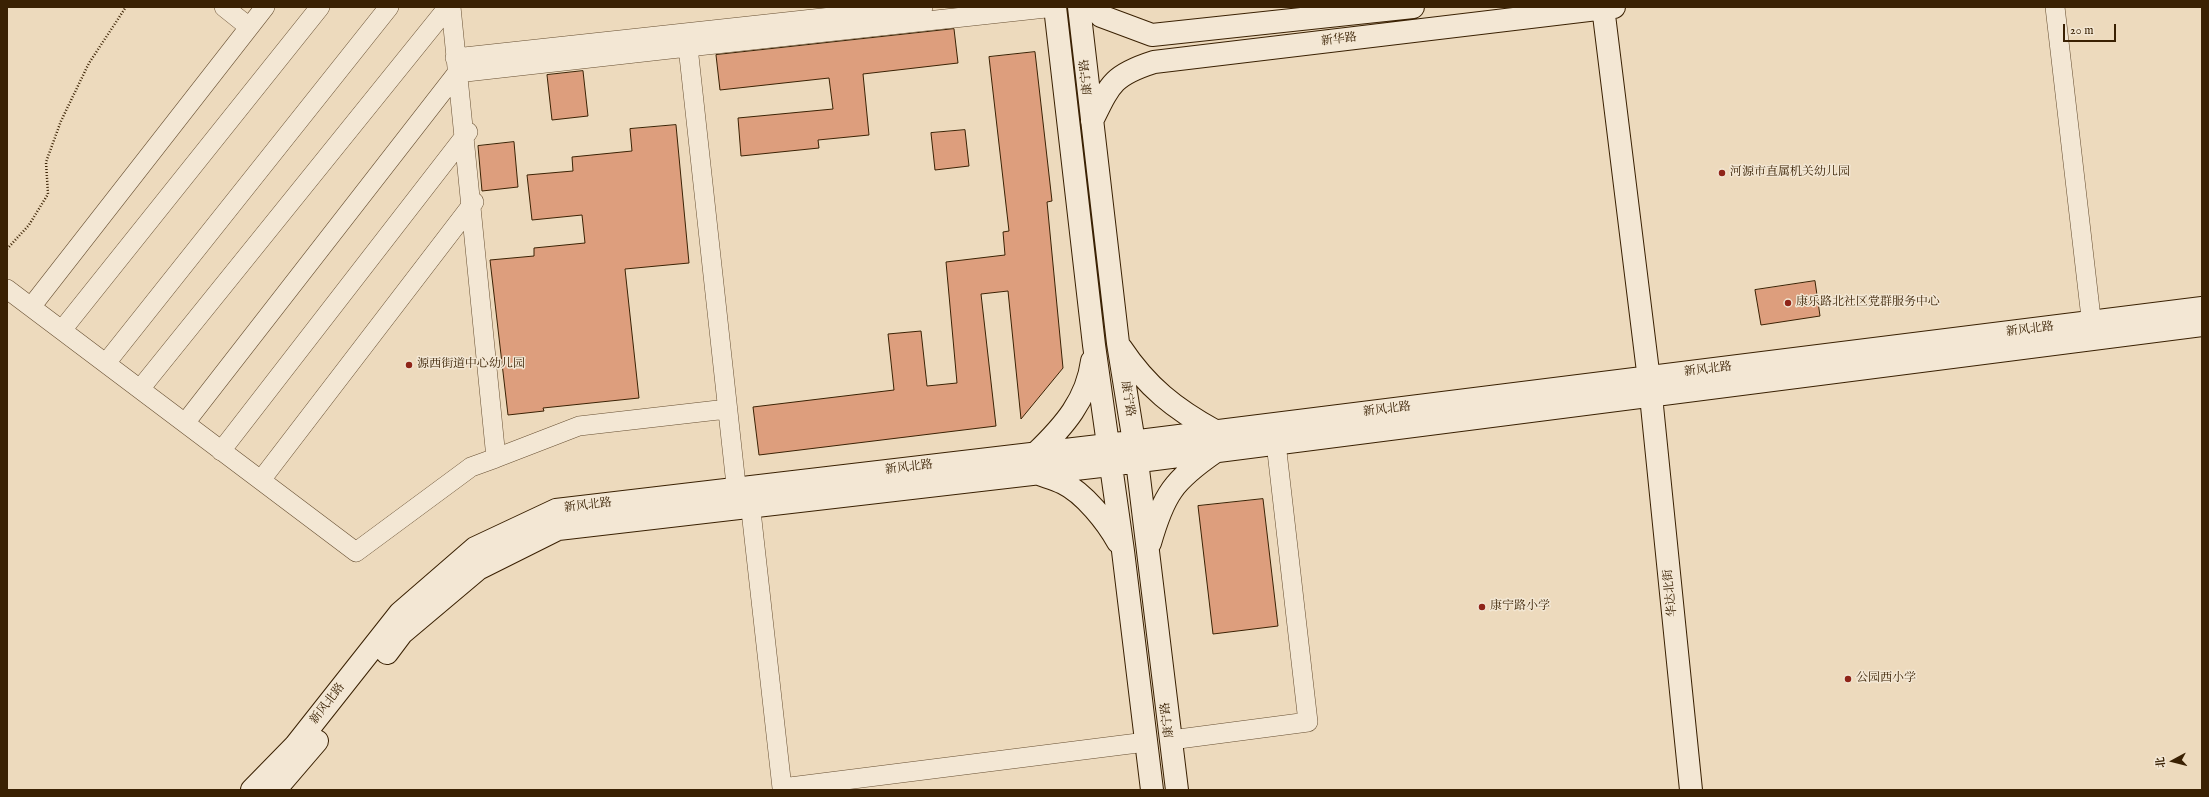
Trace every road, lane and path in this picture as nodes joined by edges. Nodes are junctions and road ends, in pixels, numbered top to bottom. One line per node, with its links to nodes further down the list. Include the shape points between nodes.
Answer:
1 (126, 7): 21 (path, via 90,62 61,122 46,162 48,194 29,226)
2 (224, 7): 15 (street)
3 (265, 7): 15 (street)
4 (320, 7): 26 (street)
5 (389, 7): 30 (street)
6 (449, 7): 17 (street); 31 (street)
7 (457, 7): 17 (street)
8 (923, 7): 16 (street)
9 (1055, 7): 16 (street); 29 (street, 康宁路)
10 (1080, 7): 18 (street, 康宁路)
11 (1094, 7): 12 (street, 新华路, via 1101,16 1152,35)
12 (1413, 7)
13 (2055, 7): 27 (street)
14 (1601, 8): 18 (street, 新华路, via 1154,62 1129,70 1108,88); 32 (street)
15 (249, 27): 24 (street)
16 (681, 41): 17 (street); 33 (street)
17 (460, 65): 19 (street); 34 (street)
18 (1092, 122): 28 (street, 康宁路)
19 (466, 134): 20 (street); 37 (street)
20 (473, 204): 38 (street); 42 (street)
21 (7, 249)
22 (7, 276): 24 (street)
23 (7, 288): 24 (street)
24 (34, 303): 26 (street)
25 (2202, 317): 27 (street, 新风北路)
26 (65, 326): 30 (street)
27 (2093, 330): 32 (street, 新风北路)
28 (1118, 343): 35 (street, via 1136,370 1160,394); 39 (street, 康宁路)
29 (1094, 346): 40 (street, 康宁路); 41 (street, via 1089,381 1075,408)
30 (109, 359): 31 (street)
31 (144, 385): 34 (street)
32 (1644, 387): 35 (street, 新风北路); 36 (street, 新风北路); 52 (street, 华达北街); 53 (street, 华达北街)
33 (720, 404): 38 (street, via 579,426); 43 (street)
34 (188, 419): 37 (street)
35 (1216, 441): 36 (street, 新风北路); 39 (street, 新风北路); 44 (street, 新风北路, via 1171,489 1157,518)
36 (1276, 444): 46 (street, via 1308,722)
37 (224, 446): 42 (street)
38 (498, 450): 42 (street, via 356,552)
39 (1135, 451): 40 (street, 新风北路); 44 (street, 康宁路)
40 (1110, 454): 41 (street, 新风北路); 45 (street, 康宁路)
41 (1037, 463): 43 (street, 新风北路); 45 (street, 新风北路, via 1107,521)
42 (264, 476)
43 (737, 499): 47 (street, via 782,788); 48 (street, 新风北路, via 556,510 475,548 400,613 295,746); 49 (street, 新风北路, via 558,529 478,569 402,633 297,767)
44 (1148, 550): 46 (street, 康宁路)
45 (1123, 552): 47 (street, 康宁路)
46 (1171, 740): 51 (street, 康宁路)
47 (1146, 742): 50 (street, 康宁路)
48 (252, 790)
49 (275, 790)
50 (1152, 790)
51 (1177, 790)
52 (1678, 790)
53 (1691, 790)

